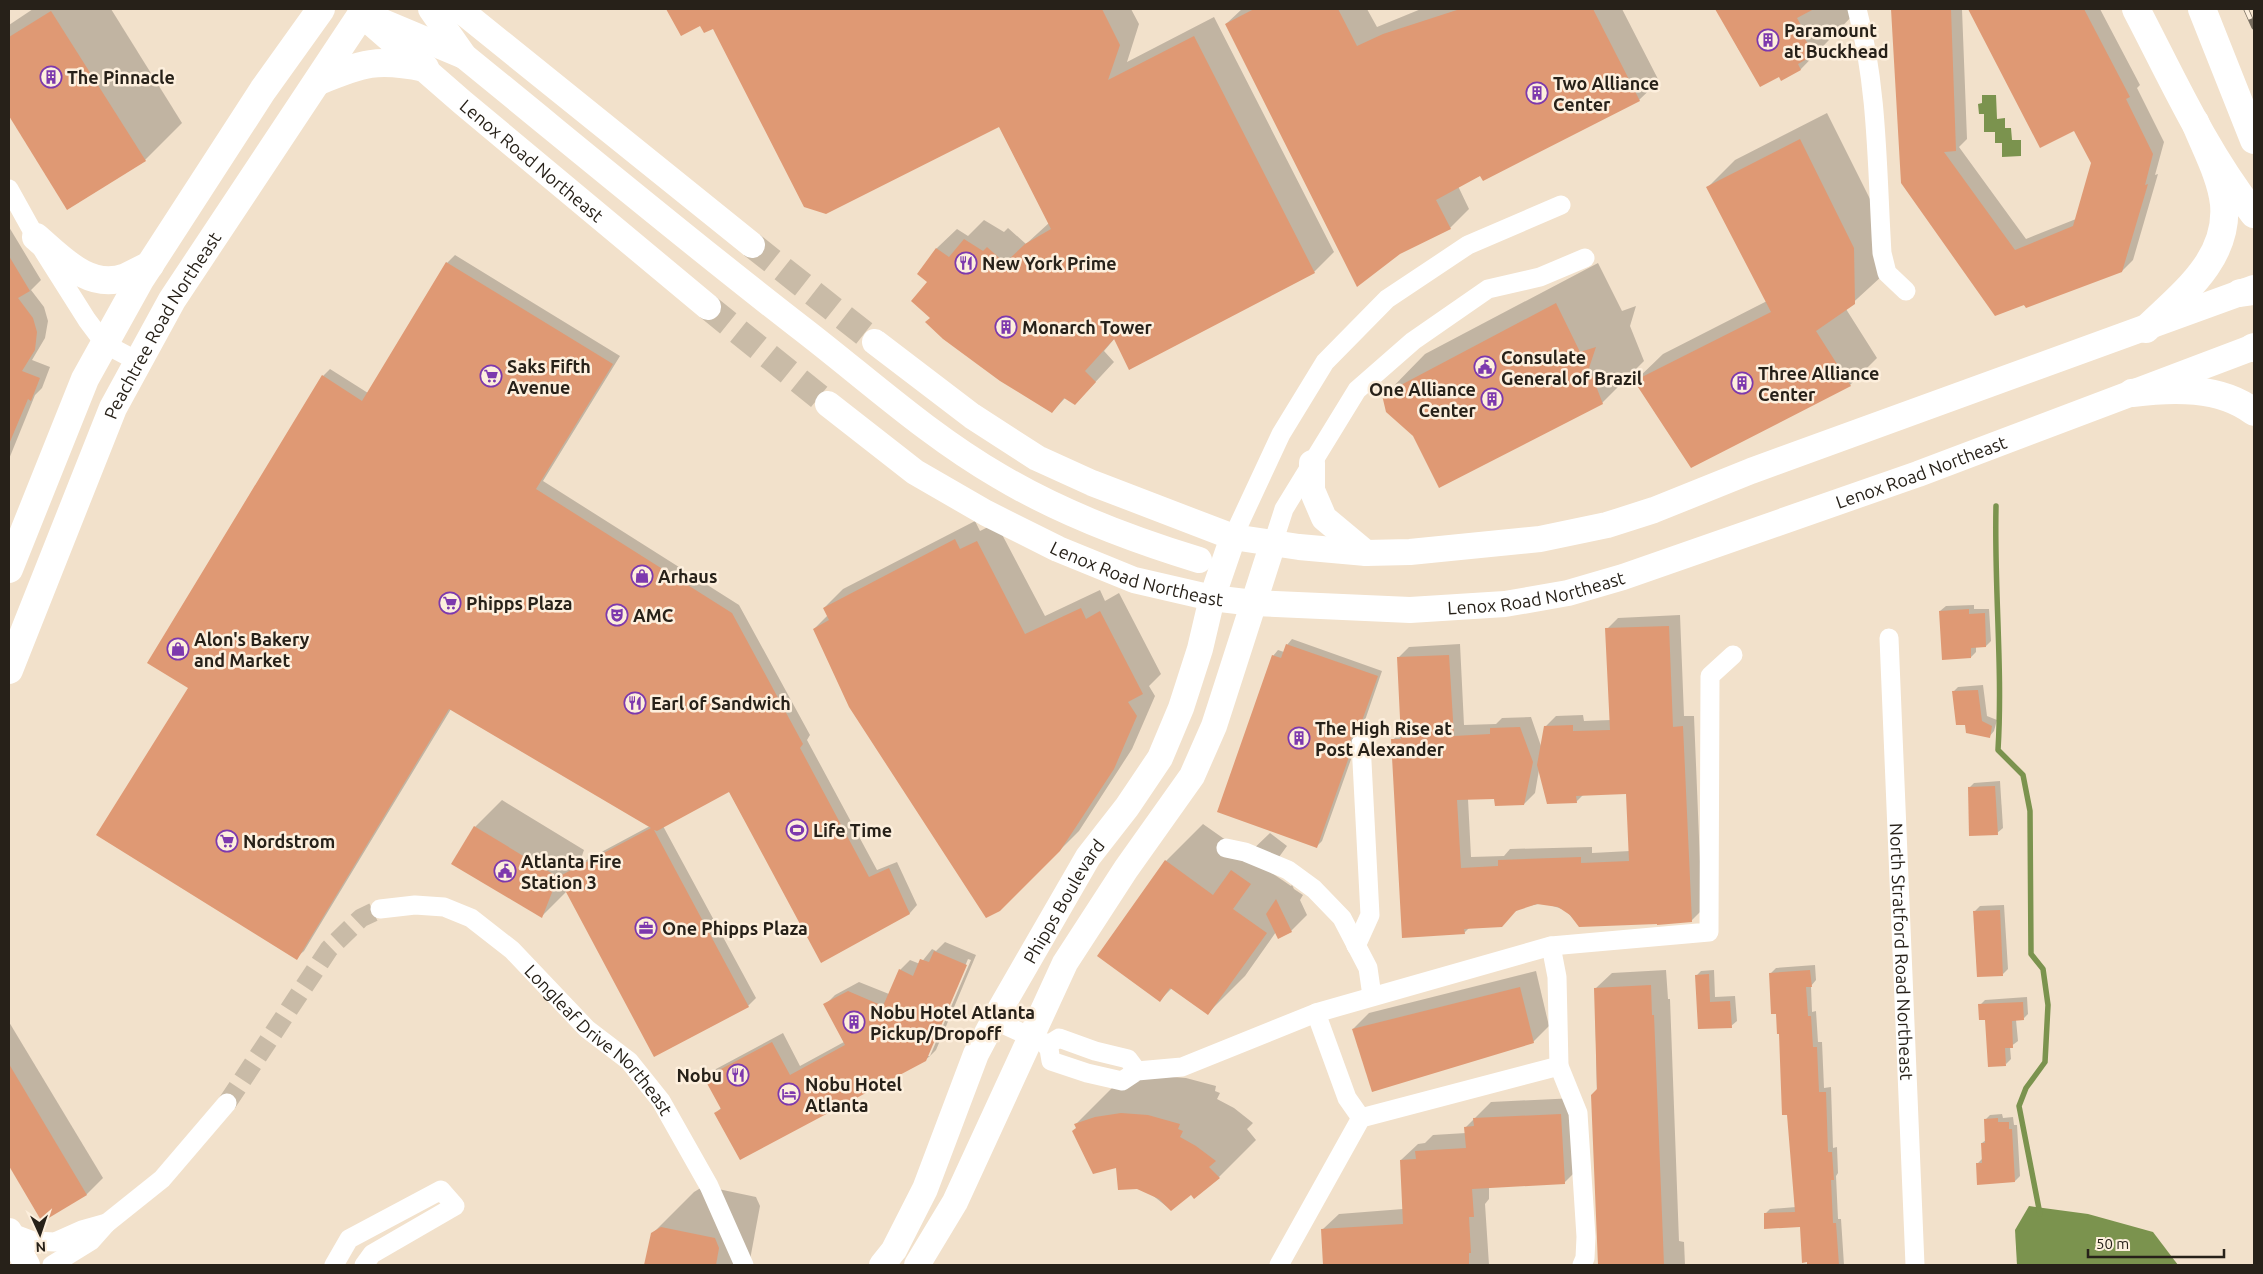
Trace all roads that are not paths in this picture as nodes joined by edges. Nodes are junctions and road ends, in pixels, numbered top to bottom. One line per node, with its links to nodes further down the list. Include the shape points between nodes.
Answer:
1 (321, 9): 19 (highway, via 263,90)
2 (431, 9): 8 (main road)
3 (459, 9): 17 (main road)
4 (1857, 9): 21 (street, via 1866,42 1872,90 1882,253 1887,274)
5 (2136, 9): 11 (highway)
6 (2202, 9): 12 (highway)
7 (362, 10): 8 (main road); 9 (main road, Lenox Road Northeast); 10 (highway, Peachtree Road Northeast)
8 (464, 56): 35 (main road, via 761,298 950,444 1058,507 1156,547)
9 (425, 68): 10 (highway, via 391,62 367,63); 22 (main road, Lenox Road Northeast)
10 (319, 81): 27 (highway, Peachtree Road Northeast, via 172,300)
11 (2195, 122): 15 (highway); 23 (highway, via 2218,179 2224,204 2218,248 2188,289)
12 (2254, 140)
13 (9, 189): 16 (street)
14 (1561, 205): 32 (street, via 1468,245 1380,306 1325,362 1281,434)
15 (2247, 205)
16 (36, 237): 19 (highway, via 88,277 109,280 125,277); 25 (street, via 86,320)
17 (752, 245)
18 (1585, 258): 31 (street, via 1540,277 1488,289 1413,341 1357,390)
19 (150, 265): 25 (highway)
20 (2249, 290): 23 (main road)
21 (1906, 291)
22 (708, 307)
23 (2146, 329): 34 (main road, via 1751,471 1654,510 1608,524 1540,539 1410,552)
24 (875, 342): 32 (main road, via 972,416 1037,458 1092,483)
25 (105, 344): 27 (street); 36 (highway, via 85,379)
26 (2254, 347): 28 (main road, Lenox Road Northeast)
27 (138, 362): 41 (highway, Peachtree Road Northeast, via 113,408)
28 (2132, 393): 30 (highway, via 2191,390 2219,395 2244,404); 38 (main road, Lenox Road Northeast, via 1772,526 1568,593 1505,604 1410,610)
29 (828, 404): 37 (main road, Lenox Road Northeast, via 915,472 994,517 1058,549 1134,580)
30 (2254, 412)
31 (1312, 463): 33 (street, via 1284,510); 34 (main road, via 1312,490 1324,518)
32 (1233, 537): 33 (main road); 35 (main road); 37 (main road, Phipps Boulevard)
33 (1273, 543): 34 (main road); 38 (main road, Phipps Boulevard)
34 (1366, 552)
35 (1199, 560): 37 (main road)
36 (9, 568)
37 (1212, 598): 38 (main road, Lenox Road Northeast); 49 (main road, Phipps Boulevard, via 1181,708 1160,758 1088,857)
38 (1254, 603): 50 (main road, Phipps Boulevard, via 1214,726 1192,776 1065,963)
39 (1889, 638): 65 (street, North Stratford Road Northeast)
40 (1733, 654): 46 (street, via 1710,676 1708,932)
41 (9, 670)
42 (1361, 743): 45 (street, via 1370,915)
43 (1226, 848): 45 (street, via 1245,852 1288,870 1314,889 1342,918)
44 (380, 909): 60 (street, Longleaf Drive Northeast, via 415,905 444,907 471,918 512,950 587,1029 629,1061 661,1101 709,1186)
45 (1356, 946): 47 (street, via 1368,968)
46 (1551, 946): 47 (street); 51 (street, via 1557,977)
47 (1372, 996): 48 (street)
48 (1316, 1013): 50 (street, via 1182,1067 1137,1070 1122,1081 1051,1061 1049,1049); 53 (street, via 1348,1098)
49 (994, 1020): 50 (street); 61 (main road, Phipps Boulevard, via 976,1054 925,1189 894,1250)
50 (1038, 1041): 62 (main road, Phipps Boulevard, via 955,1202)
51 (1559, 1066): 53 (street); 64 (street, via 1578,1112 1586,1237)
52 (227, 1103): 54 (street, via 162,1179)
53 (1360, 1118): 63 (street)
54 (107, 1223): 55 (street, via 55,1242 33,1241); 57 (street, via 91,1241)
55 (9, 1232): 56 (main road)
56 (27, 1265)
57 (52, 1265)
58 (334, 1265): 59 (street, via 349,1239 441,1190 455,1206 372,1254)
59 (364, 1265)
60 (744, 1265)
61 (882, 1265)
62 (917, 1265)
63 (1279, 1265)
64 (1582, 1265)
65 (1915, 1265)

